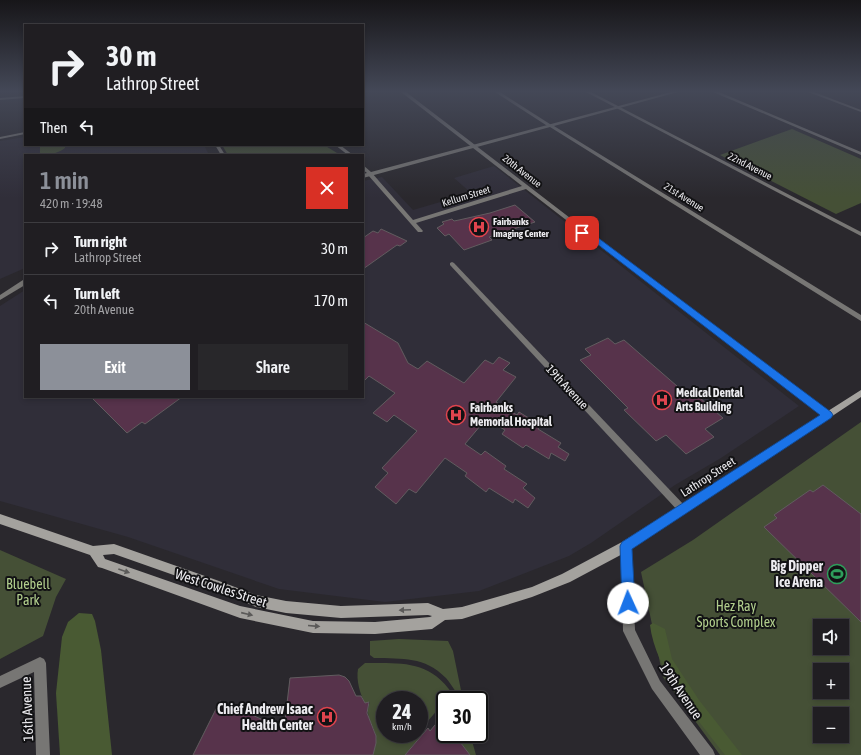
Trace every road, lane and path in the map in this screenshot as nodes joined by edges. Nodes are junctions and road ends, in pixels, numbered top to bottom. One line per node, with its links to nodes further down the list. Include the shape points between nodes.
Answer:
1 (449, 127): 9 (street, 20th Avenue)
2 (546, 127): 9 (street)
3 (553, 127): 24 (street, 21st Avenue)
4 (655, 127): 20 (street, 22nd Avenue)
5 (798, 127): 11 (street)
6 (24, 134): 7 (street)
7 (0, 138)
8 (338, 146): 10 (street)
9 (474, 146): 13 (street); 15 (street, 20th Avenue)
10 (350, 154)
11 (861, 154)
12 (364, 168): 13 (street)
13 (370, 174): 14 (street); 16 (street)
14 (364, 176)
15 (526, 187): 16 (street, Kellum Street); 17 (street, 20th Avenue)
16 (412, 222): 18 (street)
17 (572, 222)
18 (420, 231)
19 (582, 233): 26 (street, via 594,238)
20 (861, 234)
21 (452, 264): 27 (street, 19th Avenue)
22 (24, 283): 23 (street)
23 (0, 298)
24 (861, 318)
25 (861, 393): 26 (main road, Lathrop Street)
26 (828, 415): 27 (main road, Lathrop Street)
27 (682, 509): 29 (main road, Lathrop Street)
28 (0, 519): 30 (main road, West Cowles Street)
29 (626, 546): 31 (main road, Lathrop Street); 35 (street, 19th Avenue, via 630,631 656,686)
30 (93, 551): 32 (main road, West Cowles Street, one-way to 30, via 428,609 341,612 286,607 246,598 114,549); 32 (main road, West Cowles Street, one-way to 32, via 102,563 240,612 275,620 313,626 375,628 432,623)
31 (566, 578): 32 (main road, West Cowles Street, via 498,603)
32 (443, 615)
33 (0, 682): 34 (street, 16th Avenue, via 40,663)
34 (43, 755)
35 (708, 755)

